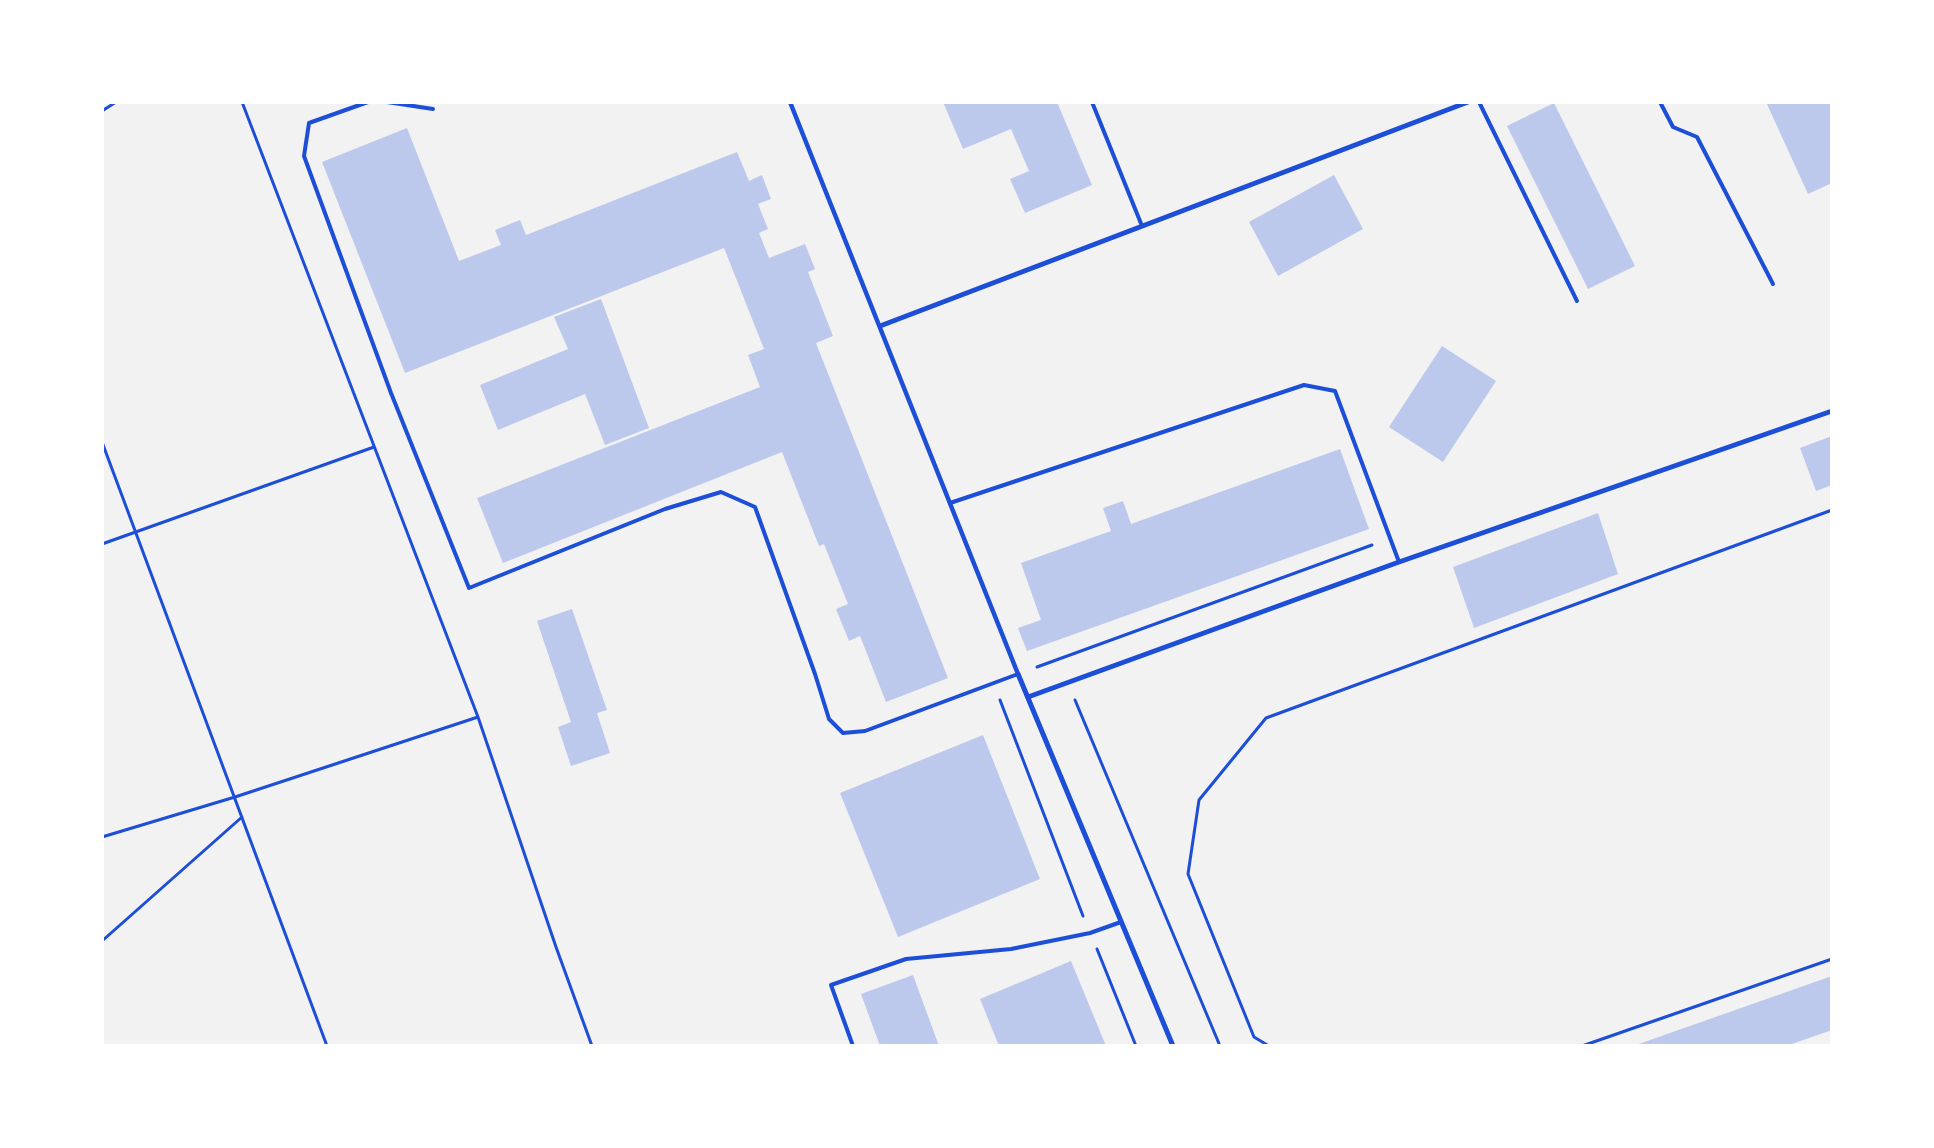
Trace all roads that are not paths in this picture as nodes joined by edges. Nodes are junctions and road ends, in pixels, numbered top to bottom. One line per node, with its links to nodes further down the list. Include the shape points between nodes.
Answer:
1 (368, 102): 17 (lane, via 309,123 304,156 391,393 469,588 665,509 721,492 756,508 829,719 843,733 865,731)
2 (387, 102): 9 (lane)
3 (798, 102): 8 (lane)
4 (1092, 102): 10 (lane)
5 (1468, 102): 10 (street)
6 (1479, 102): 12 (lane)
7 (1660, 102): 11 (lane, via 1673,127 1697,137)
8 (791, 104): 13 (street)
9 (432, 109)
10 (1142, 226): 13 (street)
11 (1773, 284)
12 (1577, 301)
13 (880, 326): 15 (street)
14 (1832, 411): 16 (street)
15 (950, 503): 16 (lane, via 1304,385 1335,391); 17 (street)
16 (1399, 562): 18 (street)
17 (1018, 674): 18 (street)
18 (1028, 697): 19 (street)
19 (1121, 922): 20 (lane, via 1090,933 1011,949 906,959 831,986); 21 (street)
20 (853, 1046)
21 (1174, 1046)

